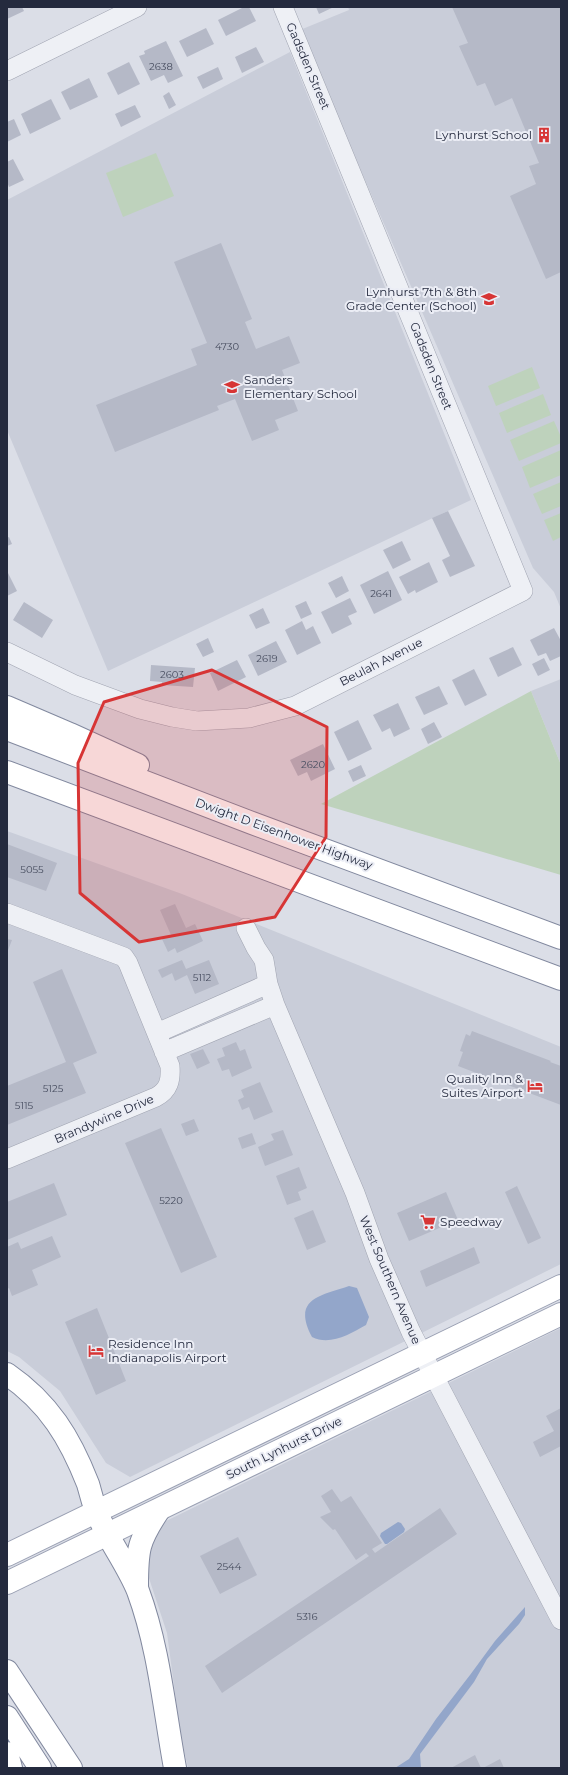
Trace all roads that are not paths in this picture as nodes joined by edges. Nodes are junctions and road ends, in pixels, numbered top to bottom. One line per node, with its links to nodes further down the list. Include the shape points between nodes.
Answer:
1 (137, 7): 3 (street)
2 (283, 7): 4 (street, Gadsden Street)
3 (7, 71)
4 (523, 591): 5 (street, Beulah Avenue, via 294,706 234,720 184,719 140,709 75,685)
5 (7, 652)
6 (7, 707): 9 (main road, via 125,759)
7 (7, 729): 9 (main road, Dwight D Eisenhower Highway)
8 (7, 772): 13 (main road)
9 (252, 823): 12 (main road, Dwight D Eisenhower Highway)
10 (7, 913): 16 (street, Brandywine Drive, via 124,957)
11 (246, 928): 14 (street, West Southern Avenue, via 264,960)
12 (561, 938)
13 (561, 979)
14 (268, 984): 15 (street, West Southern Avenue); 16 (street)
15 (275, 1005): 17 (street); 21 (street, West Southern Avenue, via 354,1192 379,1259)
16 (157, 1033): 17 (street, Brandywine Drive)
17 (164, 1052): 18 (street, Brandywine Drive, via 170,1066 171,1077 168,1086 159,1096)
18 (7, 1159)
19 (561, 1286): 21 (main road, South Lynhurst Drive)
20 (561, 1314): 23 (main road, South Lynhurst Drive)
21 (422, 1353): 23 (street, West Southern Avenue); 25 (main road, South Lynhurst Drive)
22 (7, 1374): 25 (main road, via 38,1398 54,1418 78,1461)
23 (434, 1375): 24 (main road, South Lynhurst Drive); 30 (street, West Southern Avenue)
24 (159, 1510): 26 (main road, South Lynhurst Drive); 29 (main road, via 144,1532 138,1551)
25 (96, 1511): 26 (main road); 27 (main road, South Lynhurst Drive)
26 (106, 1534): 28 (main road, South Lynhurst Drive); 29 (main road)
27 (7, 1555)
28 (7, 1582)
29 (137, 1590): 37 (main road, via 157,1657)
30 (561, 1620)
31 (7, 1671): 36 (main road)
32 (7, 1717): 35 (main road)
33 (7, 1753): 34 (main road)
34 (11, 1768)
35 (40, 1768)
36 (71, 1768)
37 (175, 1768)

